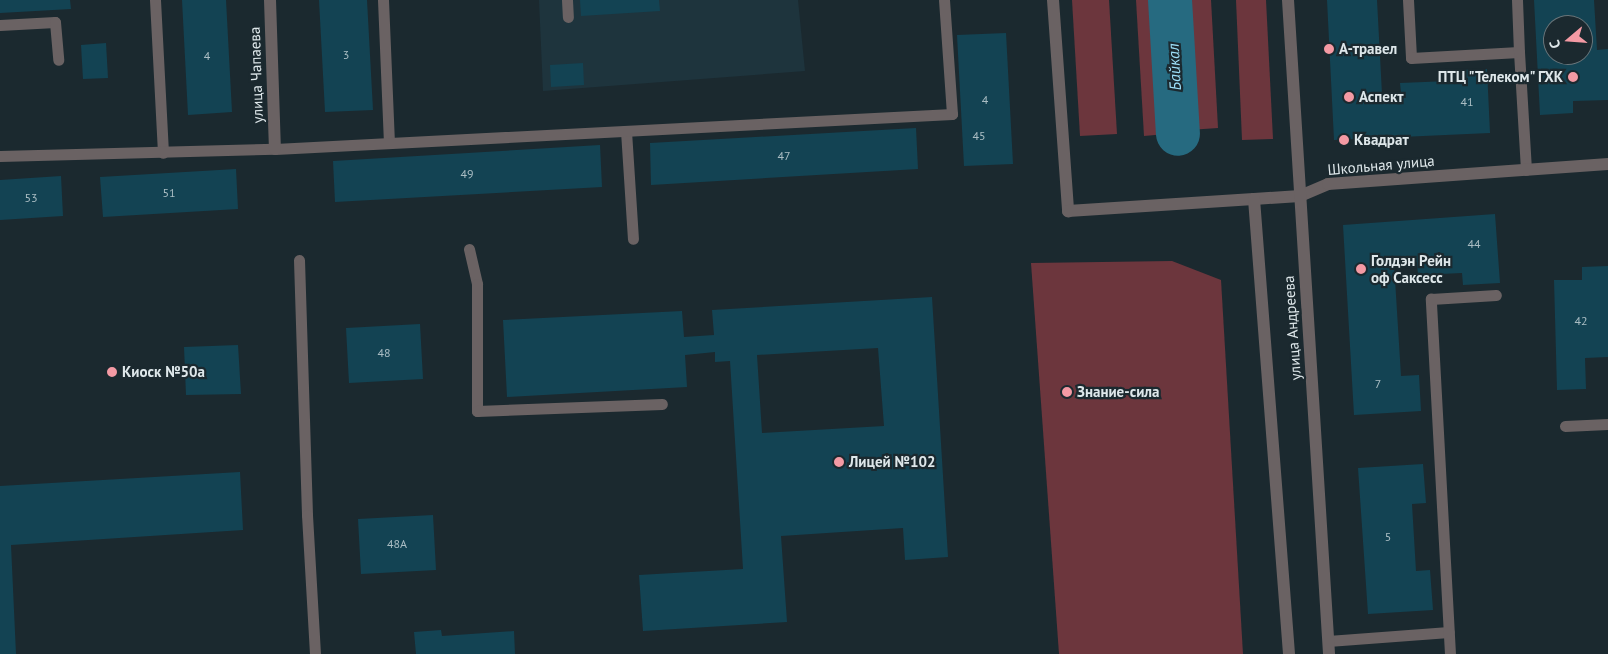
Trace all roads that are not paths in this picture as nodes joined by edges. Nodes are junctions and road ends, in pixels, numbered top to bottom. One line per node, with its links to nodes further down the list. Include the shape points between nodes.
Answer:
1 (155, 0): 17 (lane)
2 (270, 0): 16 (street, улица Чапаева)
3 (383, 0): 15 (lane)
4 (567, 0): 10 (lane)
5 (944, 0): 14 (lane, via 952,114)
6 (1053, 0): 22 (street, Школьная улица, via 1068,211)
7 (1288, 0): 21 (street, улица Андреева)
8 (1408, 0): 12 (lane, via 1411,58)
9 (1516, 0): 12 (lane)
10 (568, 17)
11 (0, 25): 13 (lane, via 55,22)
12 (1519, 52): 20 (lane)
13 (58, 60)
14 (626, 131): 15 (lane); 23 (lane)
15 (390, 141): 16 (lane)
16 (276, 149): 17 (lane)
17 (163, 152): 18 (lane)
18 (0, 156)
19 (1608, 164): 20 (street, Школьная улица)
20 (1526, 170): 21 (street, Школьная улица, via 1328,184)
21 (1300, 196): 22 (street, Школьная улица); 31 (street, улица Андреева)
22 (1254, 198): 33 (street, улица Андреева)
23 (633, 239)
24 (469, 250): 27 (lane, via 477,284 477,411)
25 (300, 260): 32 (lane, via 307,515)
26 (1496, 295): 30 (lane, via 1431,299)
27 (662, 404)
28 (1608, 424): 29 (lane)
29 (1565, 426)
30 (1449, 632): 31 (lane); 35 (lane)
31 (1328, 641): 34 (street, улица Андреева)
32 (316, 654)
33 (1289, 654)
34 (1329, 654)
35 (1450, 654)

